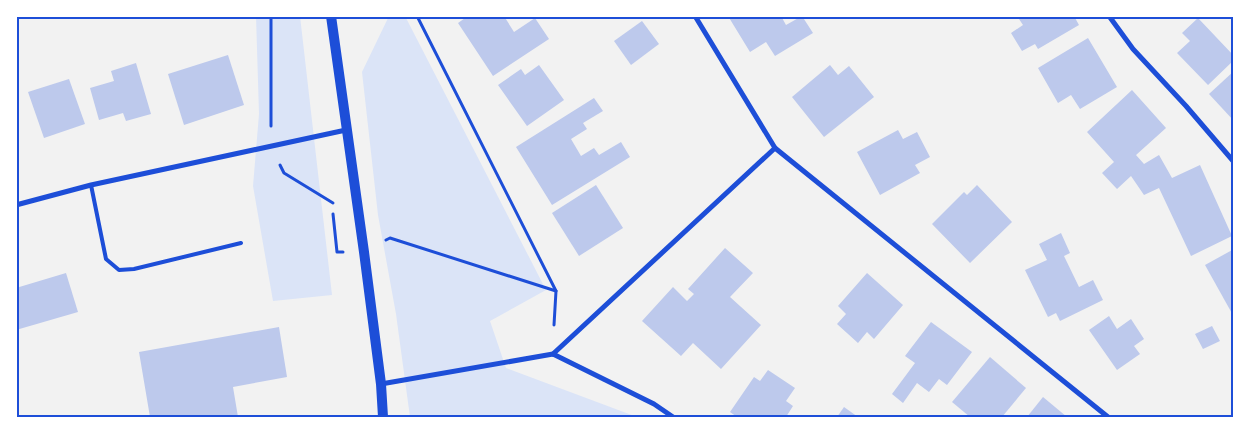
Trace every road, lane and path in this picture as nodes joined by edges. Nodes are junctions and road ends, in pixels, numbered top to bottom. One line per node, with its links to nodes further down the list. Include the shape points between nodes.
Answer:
1 (271, 16): 7 (path)
2 (331, 16): 6 (main road)
3 (417, 16): 14 (path)
4 (695, 16): 8 (street)
5 (1109, 16): 9 (street, via 1133,49)
6 (346, 130): 7 (street); 13 (main road)
7 (272, 146): 10 (street); 13 (path, via 284,173 332,202 336,252)
8 (775, 148): 15 (street); 19 (street)
9 (1234, 162)
10 (90, 185): 11 (street); 12 (lane, via 106,259 119,270)
11 (16, 205)
12 (242, 243)
13 (364, 252): 14 (path, via 390,238); 16 (main road)
14 (556, 291): 15 (path)
15 (553, 354): 16 (street); 18 (street, via 654,404)
16 (381, 384): 17 (main road)
17 (383, 417)
18 (673, 417)
19 (1108, 417)

